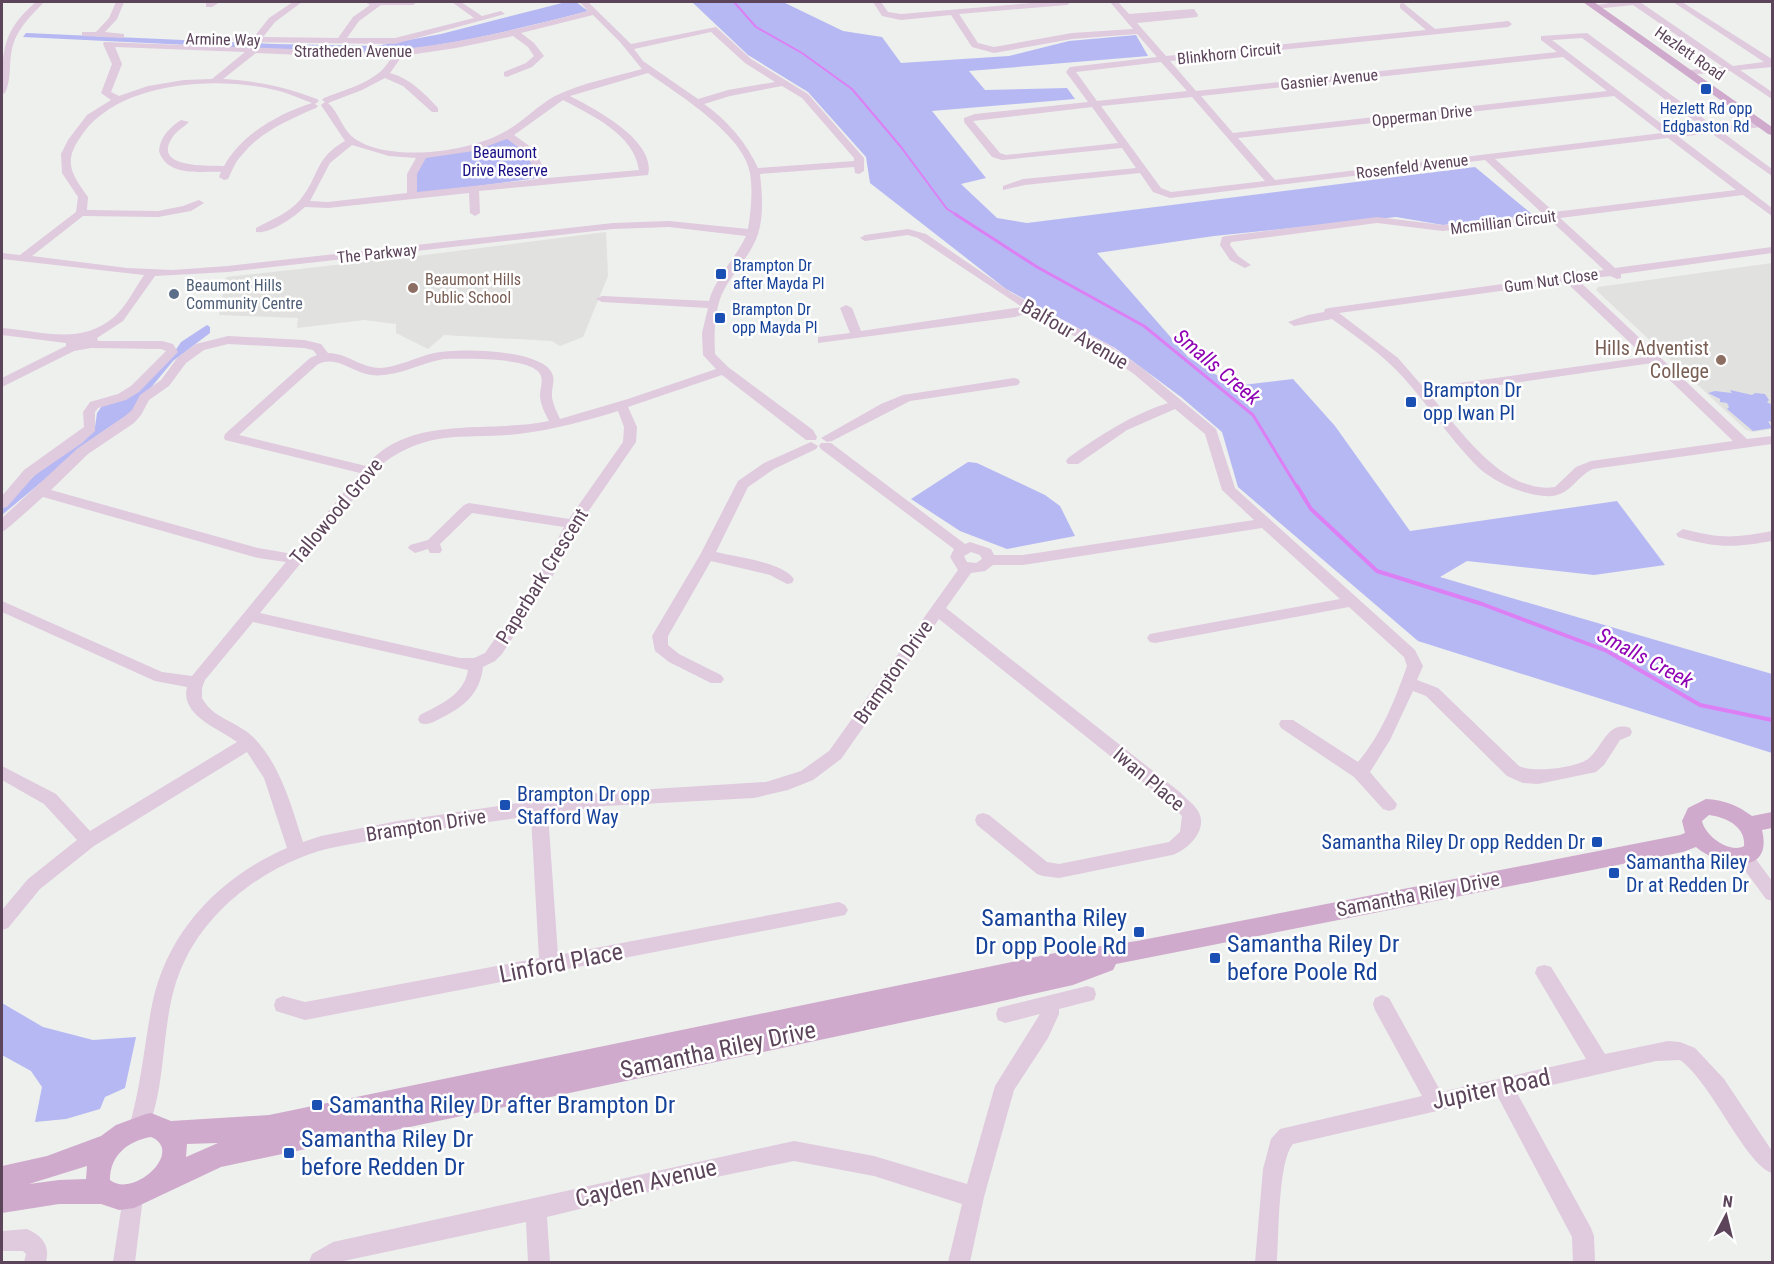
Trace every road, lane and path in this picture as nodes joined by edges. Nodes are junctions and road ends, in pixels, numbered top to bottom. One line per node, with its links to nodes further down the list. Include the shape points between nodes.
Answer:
1 (40, 2): 46 (street, via 12,35)
2 (120, 2): 28 (street, via 113,19)
3 (298, 2): 29 (street, via 272,20)
4 (366, 2): 14 (street)
5 (413, 2): 14 (street)
6 (456, 2): 21 (street)
7 (584, 2): 18 (street)
8 (877, 2): 19 (street, via 891,16)
9 (1067, 2): 15 (street)
10 (1114, 2): 22 (street)
11 (1635, 2): 16 (street); 40 (street)
12 (1677, 2): 37 (street)
13 (1687, 2): 35 (street)
14 (378, 3): 30 (street, via 356,19)
15 (1029, 3): 19 (street)
16 (1593, 3): 43 (main road, Hezlett Road)
17 (1403, 6): 25 (street)
18 (595, 12): 26 (street, Stratheden Avenue); 31 (street)
19 (953, 12): 24 (street, via 975,45 994,50 1072,36)
20 (501, 14): 21 (street, Armine Way)
21 (481, 19): 30 (street, Armine Way, via 395,41)
22 (1129, 19): 22 (street, via 1191,11 1194,15); 24 (street)
23 (1509, 24): 25 (street, Blinkhorn Circuit)
24 (1140, 31): 36 (street)
25 (1434, 32): 36 (street, Blinkhorn Circuit)
26 (515, 33): 33 (street, Stratheden Avenue); 41 (street, via 539,56)
27 (85, 34): 28 (street, Armine Way)
28 (98, 35): 29 (street, Armine Way)
29 (257, 39): 30 (street, Armine Way)
30 (340, 41)
31 (628, 47): 39 (street); 45 (street, via 713,29 748,61)
32 (254, 50): 33 (street, Stratheden Avenue); 44 (street); 51 (street, Stratheden Avenue, via 108,44 117,64 106,93)
33 (398, 54): 42 (street)
34 (1561, 55): 47 (street); 48 (street, Gasnier Avenue); 59 (street, via 1544,38 1584,34)
35 (1773, 56)
36 (1162, 58): 48 (street); 55 (street, Blinkhorn Circuit, via 1073,69 1071,73)
37 (1773, 64): 40 (street)
38 (1773, 69): 40 (street)
39 (649, 70): 49 (street); 53 (street)
40 (1735, 71): 43 (street); 50 (street)
41 (507, 74)
42 (385, 75): 52 (street); 56 (street, via 410,84)
43 (1693, 76): 58 (main road, Hezlett Road)
44 (216, 80): 51 (street, via 160,87); 54 (street, via 298,94)
45 (784, 83): 53 (street); 69 (street, via 805,96 856,154 859,167)
46 (2, 91)
47 (1611, 93): 62 (street); 63 (street, Opperman Drive)
48 (1194, 94): 55 (street, Gasnier Avenue); 63 (street)
49 (563, 96): 61 (street); 71 (street, via 625,136 640,154 644,173)
50 (1773, 96)
51 (119, 100): 79 (street, via 87,120 64,159 66,172 83,197)
52 (327, 103): 54 (street); 64 (street)
53 (696, 103): 69 (street, via 718,118 747,155)
54 (314, 104): 57 (street, via 249,141 225,173 179,167 165,156 167,137)
55 (1093, 105): 65 (street, Blinkhorn Circuit); 65 (street, Gasnier Avenue, via 967,120 996,155 1006,158)
56 (435, 110)
57 (184, 122)
58 (1761, 124): 59 (street, Rosenfeld Avenue); 60 (main road, Hezlett Road)
59 (1714, 129): 62 (street, Rosenfeld Avenue); 70 (street)
60 (1773, 132)
61 (508, 135): 66 (street, via 466,149); 71 (street, via 531,152)
62 (1666, 135): 67 (street, Rosenfeld Avenue); 75 (street)
63 (1229, 136): 72 (street)
64 (352, 141): 66 (street, via 378,150); 78 (street, via 325,161)
65 (1125, 145): 68 (street, Blinkhorn Circuit)
66 (422, 155): 76 (street, via 412,174)
67 (1481, 157): 72 (street, Rosenfeld Avenue); 82 (street)
68 (1142, 170): 72 (street, Rosenfeld Avenue, via 1157,190 1170,195); 73 (street, via 1023,182)
69 (754, 171): 85 (street)
70 (1773, 173)
71 (544, 181): 74 (street)
72 (1272, 183)
73 (1007, 188)
74 (474, 189): 76 (street); 80 (street)
75 (1740, 192): 81 (street); 82 (street, Mcmillian Circuit); 83 (street)
76 (412, 196): 78 (street)
77 (199, 203): 79 (street, via 169,213)
78 (303, 204): 84 (street)
79 (81, 213): 90 (street)
80 (475, 213)
81 (1773, 213)
82 (1546, 217): 91 (street, Mcmillian Circuit, via 1444,229 1377,220 1226,239 1228,252); 93 (street)
83 (1773, 223)
84 (260, 230)
85 (753, 233): 92 (street, The Parkway, via 669,224 613,226 240,268); 96 (street, via 720,286)
86 (865, 238): 98 (street, Balfour Avenue, via 908,232 922,236)
87 (1773, 250): 93 (street, Gum Nut Close)
88 (2, 256): 90 (street, The Parkway)
89 (1773, 257): 93 (street, Gum Nut Close)
90 (22, 259): 92 (street, The Parkway)
91 (1245, 265)
92 (151, 273): 103 (street, via 118,319)
93 (1609, 275): 94 (street, Gum Nut Close)
94 (1573, 281): 99 (street, Gum Nut Close); 107 (street)
95 (602, 299): 96 (street)
96 (713, 305): 108 (street, via 707,347 713,361)
97 (846, 308): 102 (street)
98 (1032, 308): 102 (street); 113 (street, Balfour Avenue, via 1106,348)
99 (1333, 315): 100 (street, Gum Nut Close); 111 (street, via 1386,354)
100 (1294, 322)
101 (2, 331): 105 (street)
102 (857, 335): 104 (street)
103 (91, 340): 105 (street, via 83,336); 121 (street, via 166,345 172,349 135,389 94,405 89,412 90,428 29,473)
104 (822, 340)
105 (73, 343): 110 (street)
106 (324, 356): 114 (street, via 336,356 366,371 381,372 444,355 535,362 546,371 546,398); 119 (street, via 230,437); 120 (street, via 317,347 304,344 228,340 200,347 182,360 165,383 144,398 129,420 92,443)
107 (1654, 359): 111 (street); 117 (street)
108 (724, 370): 112 (street, Tallowood Grove); 116 (street)
109 (1014, 382): 116 (street, via 907,398)
110 (2, 383)
111 (1424, 392): 117 (street, via 1494,472 1543,491 1559,490 1580,469 1591,465)
112 (620, 404): 114 (street, Tallowood Grove); 123 (street, Paperbark Crescent, via 630,421 629,442)
113 (1177, 404): 118 (street, via 1127,423); 122 (street, Balfour Avenue, via 1210,432 1229,490)
114 (556, 423): 119 (street, Tallowood Grove, via 521,430 425,435 387,452)
115 (1773, 440): 117 (street)
116 (819, 442): 128 (street); 129 (street, via 769,466 743,484)
117 (1744, 444)
118 (1073, 461)
119 (368, 471): 130 (street, Tallowood Grove)
120 (41, 492): 124 (street); 130 (street, via 258,553)
121 (2, 504)
122 (1264, 522): 131 (street, via 1023,560); 134 (street, Balfour Avenue)
123 (573, 524): 127 (street, via 469,508 435,547); 139 (street, Paperbark Crescent, via 544,579 497,650)
124 (2, 527)
125 (1683, 534): 126 (street, via 1715,542)
126 (1773, 536)
127 (415, 548)
128 (963, 549): 131 (street, via 983,549); 132 (street, via 957,557)
129 (707, 555): 133 (street, via 774,571); 140 (street, via 668,620 660,646 674,658)
130 (295, 559): 137 (street, Tallowood Grove)
131 (988, 560): 132 (street, via 984,566)
132 (968, 568): 136 (street, Brampton Drive)
133 (787, 579)
134 (1351, 602): 138 (street); 142 (street, Balfour Avenue, via 1410,654 1415,666)
135 (2, 606): 141 (street, via 160,677)
136 (937, 609): 150 (street, Brampton Drive, via 835,755 797,782 754,791 605,799); 151 (street, Iwan Place, via 1175,798 1191,814 1191,830 1185,843 1172,848 1059,871 1043,869)
137 (250, 616): 139 (street, via 460,664); 141 (street, Tallowood Grove)
138 (1155, 638)
139 (476, 664): 143 (street, via 469,692)
140 (716, 679)
141 (196, 682): 146 (street, via 194,696 202,710)
142 (1409, 683): 145 (street, via 1432,692 1506,765 1523,776 1590,767 1614,736); 148 (street, via 1387,731)
143 (426, 720)
144 (1287, 724): 148 (street)
145 (1624, 732)
146 (249, 743): 155 (street); 156 (street, via 261,757 279,793)
147 (2, 772): 155 (street, via 50,799)
148 (1360, 772): 149 (street)
149 (1389, 804)
150 (539, 807): 156 (street, Brampton Drive, via 346,837); 162 (street)
151 (983, 820)
152 (1773, 820): 153 (main road)
153 (1751, 824): 154 (main road, via 1724,808 1706,807 1692,821); 157 (main road, via 1759,843 1753,853)
154 (1698, 836): 157 (main road, via 1720,853); 161 (main road, Samantha Riley Drive, via 1683,843)
155 (88, 841): 160 (street, via 34,884)
156 (297, 850): 172 (street, Brampton Drive, via 268,864 223,896 179,951 164,994 148,1097)
157 (1744, 856): 158 (street)
158 (1773, 894)
159 (839, 910): 162 (street, Linford Place)
160 (2, 922)
161 (1137, 951): 173 (main road, Samantha Riley Drive, via 1065,961 269,1127); 177 (main road, Samantha Riley Drive, via 1074,975 219,1155)
162 (549, 965): 167 (street, Linford Place, via 305,1011)
163 (1544, 973): 169 (street)
164 (1088, 994): 165 (street)
165 (1048, 1004): 168 (street); 180 (street, via 1050,1014 1041,1032 1005,1086)
166 (1382, 1004): 171 (street)
167 (283, 1005)
168 (1005, 1014)
169 (1601, 1065): 170 (street, Jupiter Road); 175 (street, Jupiter Road, via 1675,1049 1689,1055 1703,1068 1764,1157)
170 (1503, 1088): 171 (street, Jupiter Road); 190 (street, via 1575,1218 1583,1236)
171 (1435, 1101): 189 (street, Jupiter Road, via 1287,1136 1278,1146 1273,1169)
172 (139, 1127): 173 (main road, via 161,1127); 174 (main road)
173 (169, 1133): 177 (main road, via 175,1150 168,1172)
174 (108, 1146): 176 (main road, via 47,1168); 178 (main road, via 98,1166 99,1184)
175 (1773, 1163)
176 (2, 1178)
177 (159, 1182): 179 (main road)
178 (104, 1191): 179 (main road, via 122,1198); 181 (main road, via 59,1192)
179 (133, 1197): 185 (street)
180 (974, 1197): 182 (street, Cayden Avenue, via 874,1166 794,1151); 188 (street)
181 (2, 1201)
182 (536, 1209): 186 (street, Cayden Avenue, via 333,1253); 187 (street)
183 (2, 1241): 184 (street, via 27,1240 38,1250)
184 (34, 1263)
185 (124, 1263)
186 (320, 1263)
187 (538, 1263)
188 (959, 1263)
189 (1266, 1263)
190 (1584, 1263)

